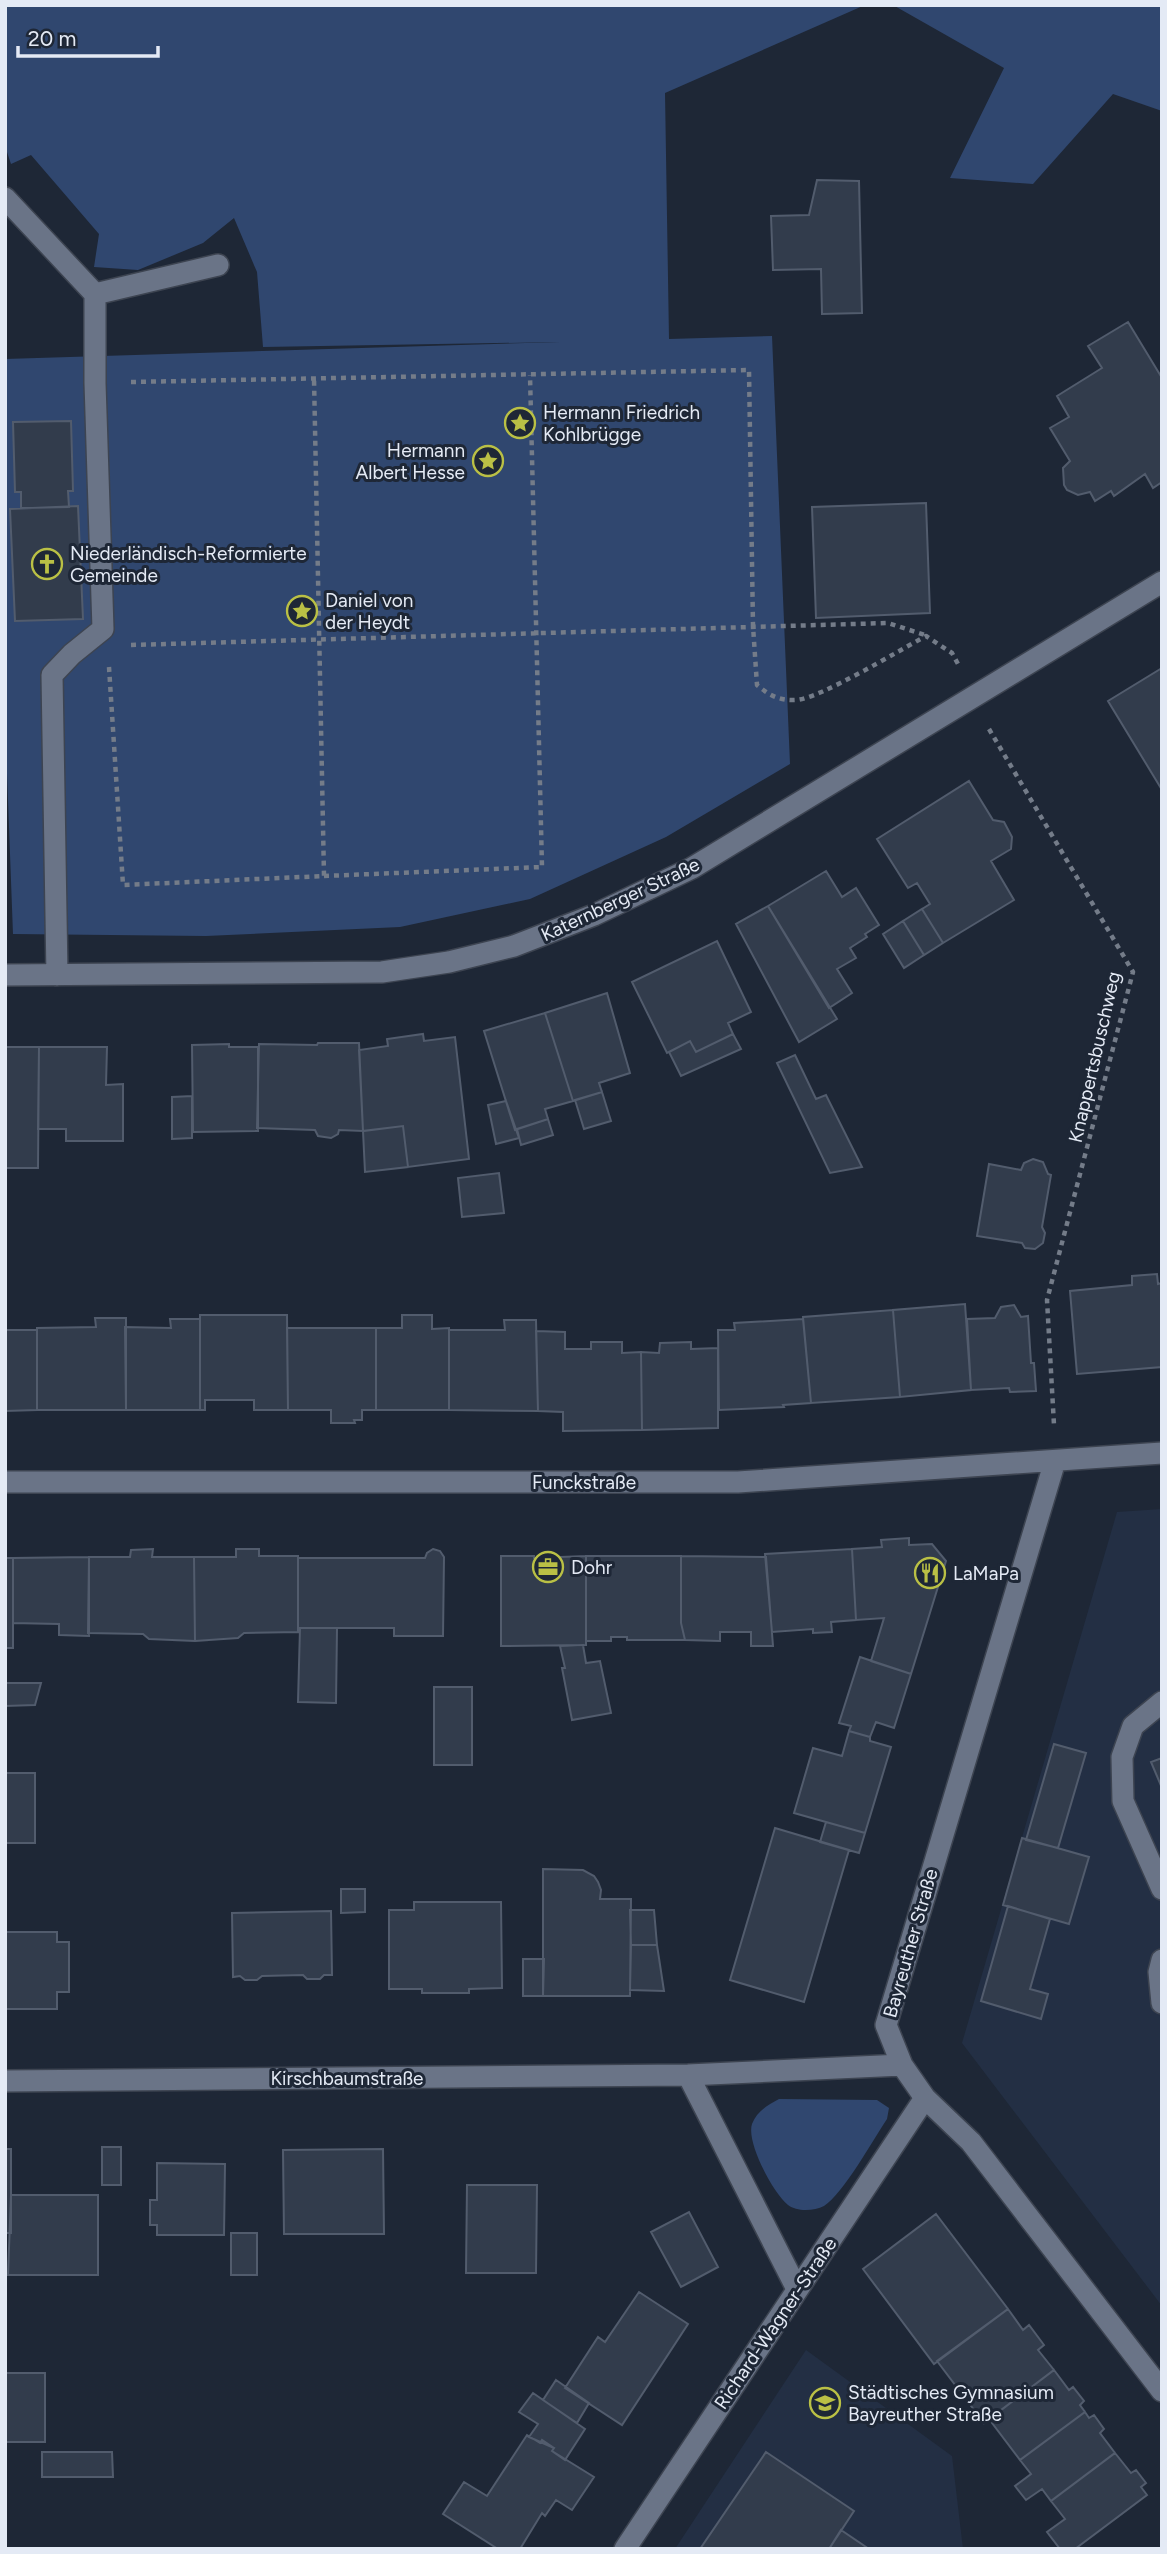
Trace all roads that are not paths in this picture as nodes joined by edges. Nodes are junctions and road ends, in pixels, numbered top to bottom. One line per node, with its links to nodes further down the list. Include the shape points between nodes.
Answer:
1 (5, 198): 3 (street)
2 (218, 265): 3 (street)
3 (95, 294): 6 (street, via 103,629 52,676)
4 (1162, 582): 6 (street, Katernberger Straße, via 692,868 594,915 514,946 382,972)
5 (5, 975): 6 (street, Katernberger Straße)
6 (57, 975)
7 (1162, 1453): 8 (street, Funckstraße)
8 (1055, 1461): 9 (street, Funckstraße, via 738,1482); 14 (street, Bayreuther Straße, via 886,2025)
9 (5, 1482)
10 (1162, 1702): 11 (street, via 1133,1726 1122,1757 1123,1801)
11 (1162, 1889)
12 (1162, 1960): 13 (street)
13 (1162, 2003)
14 (902, 2065): 15 (street, Kirschbaumstraße); 17 (street, Bayreuther Straße)
15 (688, 2076): 16 (street, Kirschbaumstraße); 18 (street)
16 (5, 2081)
17 (925, 2098): 18 (street, Richard-Wagner-Straße); 19 (street, Bayreuther Straße, via 971,2142)
18 (797, 2289): 20 (street, Richard-Wagner-Straße)
19 (1162, 2390)
20 (625, 2549)

